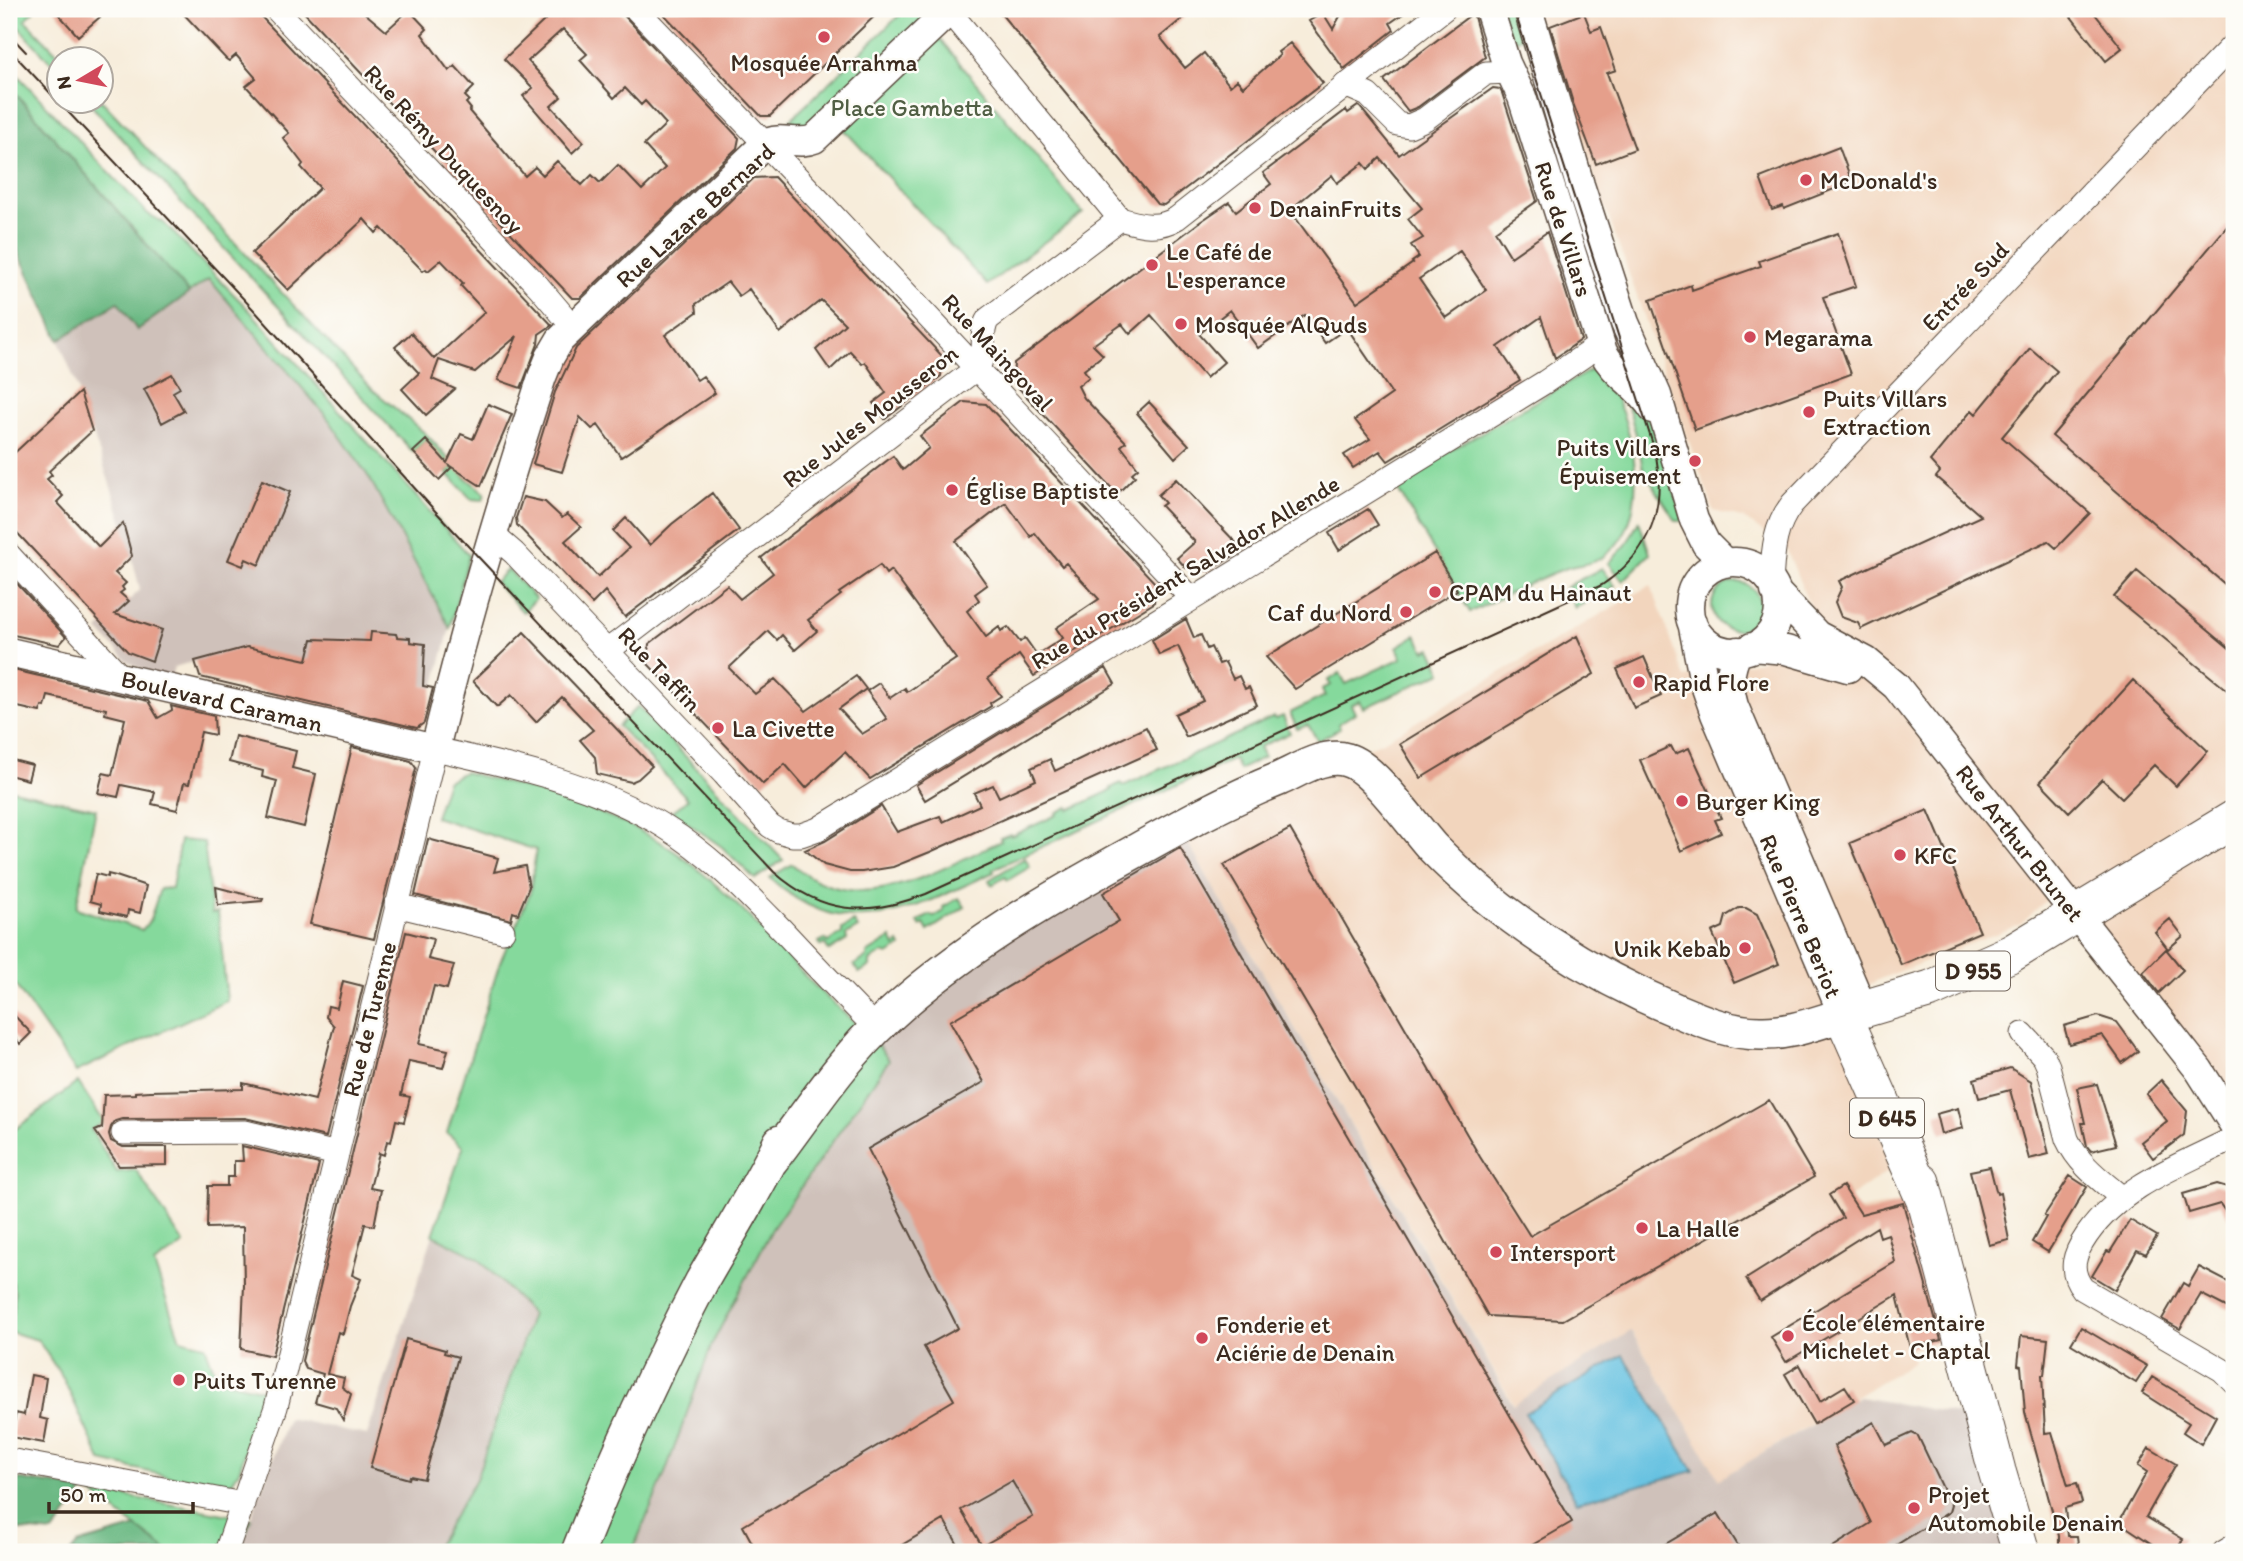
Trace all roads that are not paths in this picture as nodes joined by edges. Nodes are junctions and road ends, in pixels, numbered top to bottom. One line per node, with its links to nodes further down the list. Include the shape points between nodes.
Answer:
1 (276, 9): 12 (street, Rue Rémy Duquesnoy)
2 (636, 9): 10 (street, Rue Maingoval)
3 (1444, 9): 9 (street)
4 (1489, 9): 8 (street, Rue de Villars)
5 (1528, 9): 15 (street, Rue de Villars, via 1625,323 1657,395)
6 (949, 10): 10 (street, Rue Lazare Bernard, via 814,139 800,143 775,139); 11 (street)
7 (2234, 44): 22 (street, Entrée Sud, via 1792,504 1775,536)
8 (1510, 72): 9 (street, via 1486,74 1409,126 1397,124 1368,95); 13 (street, Rue de Villars)
9 (1345, 85): 11 (street, via 1177,218 1149,226)
10 (765, 144): 12 (street, Rue Lazare Bernard); 14 (street, Rue Maingoval)
11 (1120, 219): 14 (street, Rue Jules Mousseron, via 988,319 983,327 983,358)
12 (573, 327): 16 (street, Rue Lazare Bernard, via 546,366)
13 (1601, 344): 15 (street, Rue de Villars, via 1609,361 1641,391); 23 (street, Rue du Président Salvador Allende)
14 (977, 368): 23 (street, Rue Maingoval); 26 (street, Rue Jules Mousseron)
15 (1666, 433): 17 (street, Rue de Villars)
16 (507, 484): 18 (street, Rue de Turenne)
17 (1693, 520): 20 (street, Rue de Villars, via 1706,544); 21 (street, Rue de Villars, via 1698,552)
18 (492, 534): 26 (street, Rue Taffin); 29 (street, Rue de Turenne)
19 (9, 555): 28 (street)
20 (1726, 563): 21 (street, via 1706,572); 22 (street, via 1750,565)
21 (1695, 584): 24 (street, via 1689,605)
22 (1774, 587): 25 (street, via 1776,621 1767,637); 34 (street, Rue Arthur Brunet, via 1817,635 1866,661 1896,686)
23 (1191, 598): 31 (street, Rue du Président Salvador Allende, via 818,829)
24 (1692, 622): 25 (street, via 1710,645 1726,651); 36 (street, Rue Pierre Beriot / D 645, via 1715,714)
25 (1745, 650): 34 (street, Rue Arthur Brunet, via 1786,650 1843,666 1864,678 1884,695); 36 (street, Rue Pierre Beriot / D 645, via 1732,664 1729,681 1734,706)
26 (607, 651): 31 (street, Rue Taffin, via 770,826)
27 (9, 652): 28 (street, Boulevard Caraman)
28 (122, 678): 29 (street, Boulevard Caraman)
29 (435, 750): 33 (street, Rue de Turenne); 37 (street, via 580,787 665,826 728,875)
30 (2234, 819): 34 (main road, D 955)
31 (792, 835)
32 (2234, 842): 34 (main road, D 955)
33 (397, 905): 35 (street); 42 (street, Rue de Turenne)
34 (2075, 926): 36 (main road, D 955, via 1974,988 1928,1007); 39 (street, Rue Arthur Brunet, via 2199,1070)
35 (503, 931)
36 (1856, 1021): 37 (main road, via 1787,1047 1752,1050 1709,1041 1638,1013 1568,974 1489,920 1422,860 1352,781 1333,772 1300,770 1142,830 1046,884 971,933); 50 (main road, Rue Pierre Beriot / D 645, via 1904,1114)
37 (869, 1022): 49 (main road, via 849,1059 771,1161 705,1278 657,1370)
38 (2023, 1034): 43 (street, via 2048,1066 2072,1149)
39 (2234, 1127)
40 (123, 1133): 42 (street, via 246,1132)
41 (2234, 1138): 43 (street)
42 (337, 1154): 46 (street, Rue de Turenne, via 276,1407)
43 (2122, 1198): 44 (street, via 2100,1217 2074,1255 2077,1282 2091,1295 2222,1370)
44 (2234, 1382)
45 (9, 1460): 46 (street)
46 (243, 1504): 48 (street, Rue de Turenne)
47 (2234, 1546): 51 (street)
48 (226, 1552)
49 (578, 1552)
50 (2021, 1552)
51 (2224, 1552)

